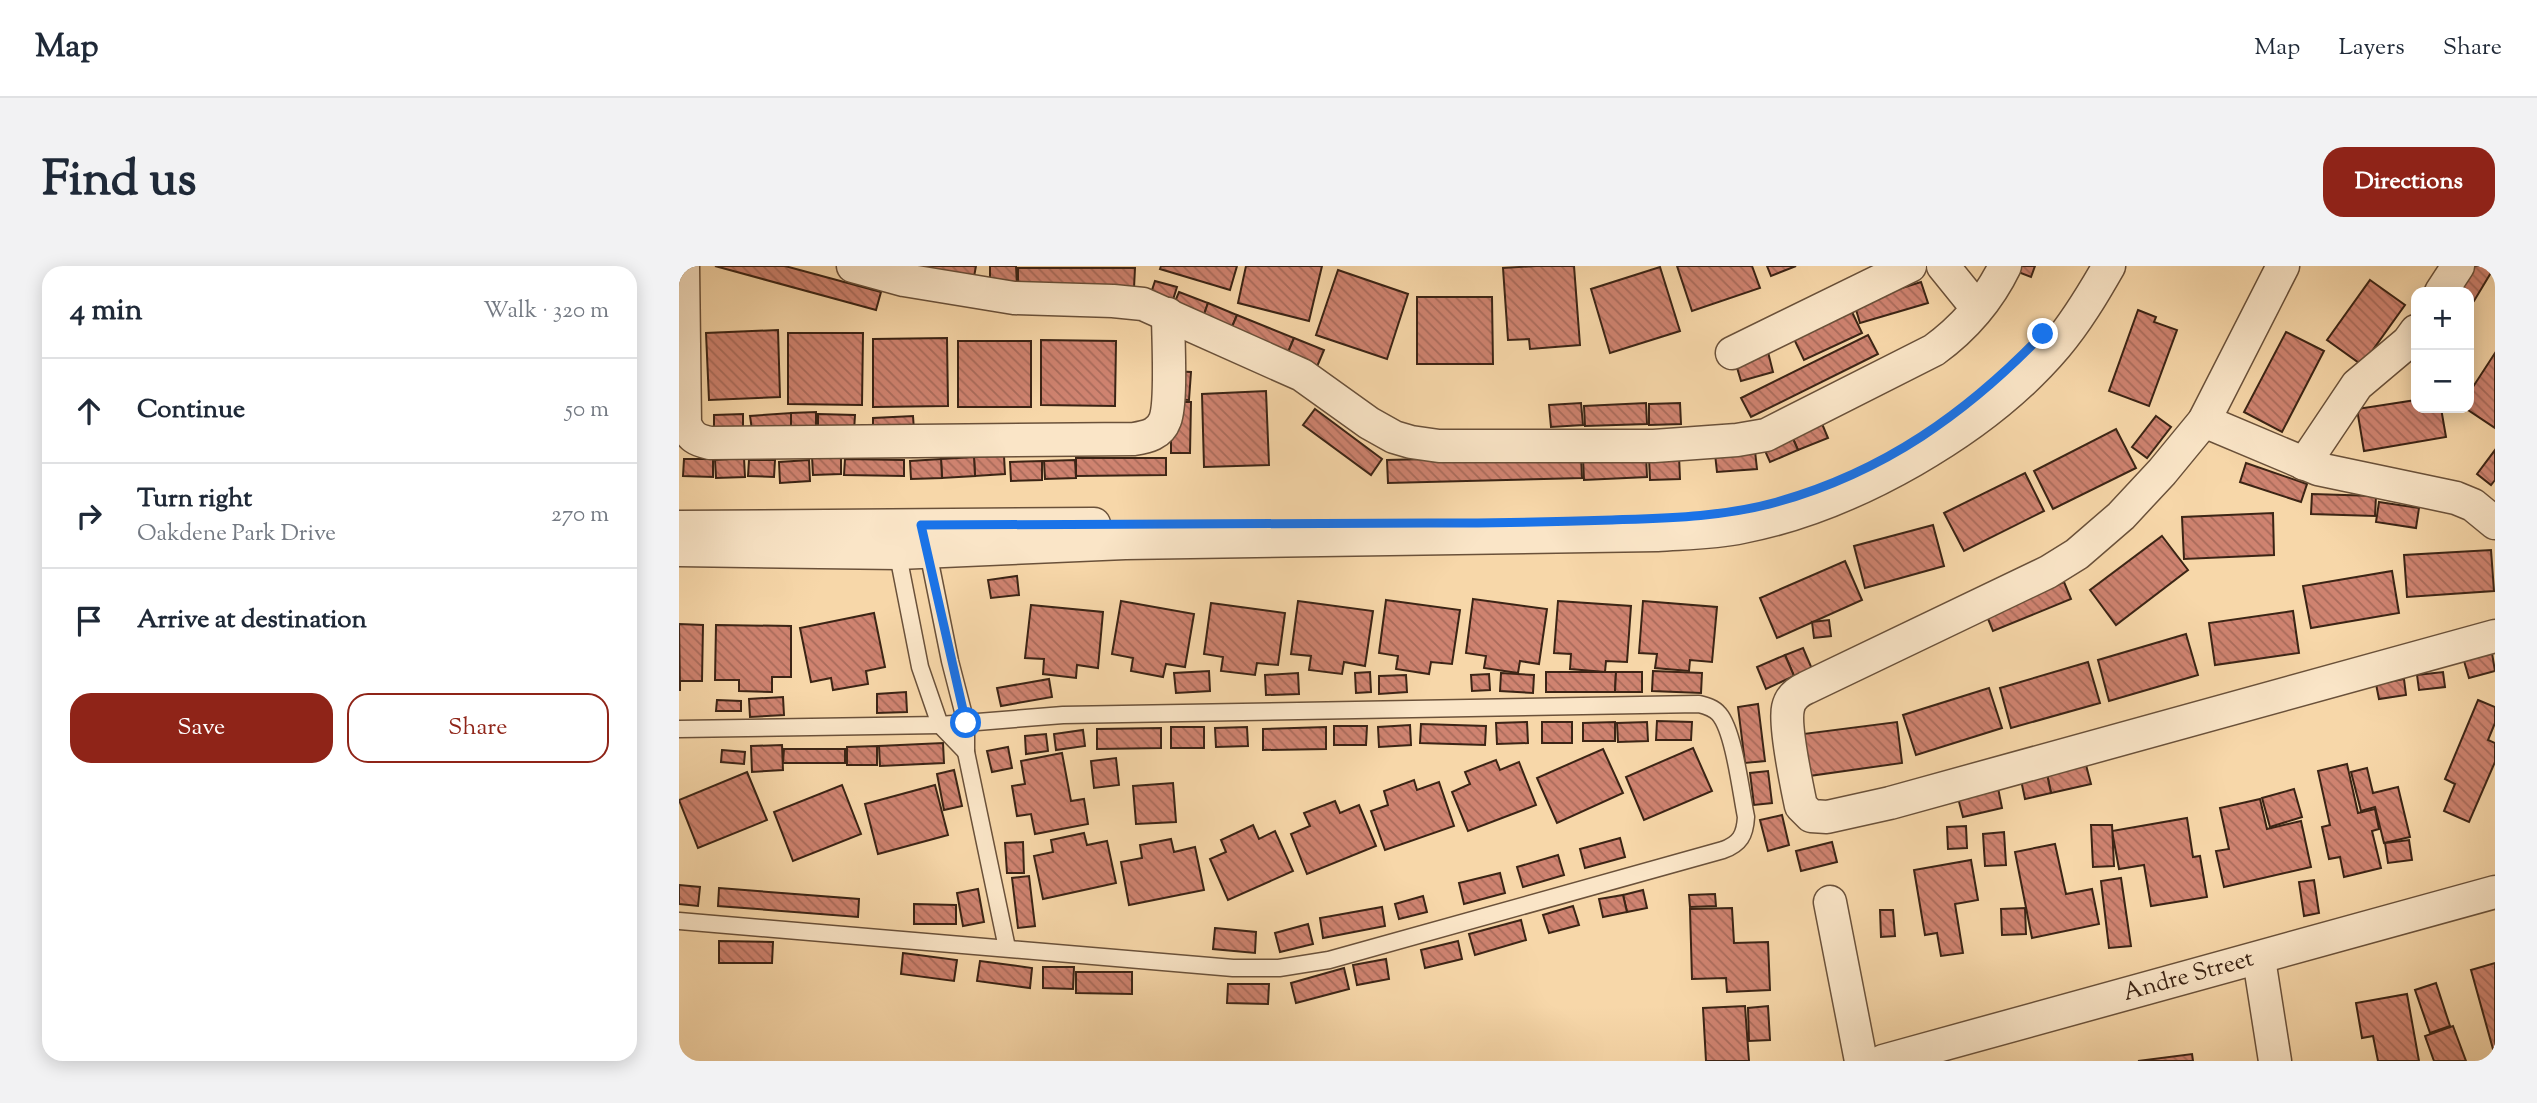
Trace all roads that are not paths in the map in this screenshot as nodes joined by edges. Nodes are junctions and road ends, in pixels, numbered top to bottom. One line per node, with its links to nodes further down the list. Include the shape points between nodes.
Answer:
1 (683, 266): 12 (street, via 685,424 696,440 710,443 1148,437 1165,421 1168,405)
2 (853, 266): 12 (street, via 964,291 1143,304)
3 (1910, 266): 14 (street)
4 (1943, 266): 11 (street)
5 (2005, 266): 11 (street)
6 (2084, 266): 19 (street, via 2043,334 1979,396 1936,428 1865,469 1811,491 1744,510 1657,519)
7 (2109, 266): 19 (street, via 2055,347 1985,411 1871,484 1781,518 1657,535 1125,543)
8 (2283, 266): 15 (street)
9 (2458, 266): 10 (street)
10 (2444, 287)
11 (1977, 308): 12 (street, via 1956,334 1934,350 1766,435 1654,446 1439,446 1411,442 1369,423 1302,375)
12 (1168, 314)
13 (2411, 337): 16 (street, via 2357,385)
14 (1732, 353)
15 (2204, 421): 16 (street); 21 (street, via 2121,516 2077,554 1798,692 1788,705 1787,722 1805,812 1827,817 1889,803)
16 (2304, 464): 17 (street, via 2456,498)
17 (2493, 517)
18 (679, 527): 19 (street)
19 (910, 539): 20 (street); 22 (lane); 23 (lane, via 920,667)
20 (679, 550)
21 (2495, 636)
22 (966, 723): 23 (lane); 25 (lane); 29 (lane, via 1063,715 1699,704 1724,721 1746,817 1741,839 1723,850 1329,960 1279,968 1233,968)
23 (940, 725): 24 (lane); 25 (lane)
24 (679, 729)
25 (966, 752): 29 (lane)
26 (2495, 892): 30 (street, Andre Street)
27 (1830, 902): 31 (street)
28 (679, 921): 29 (lane)
29 (1007, 948)
30 (2259, 959): 32 (street, Andre Street); 33 (street)
31 (1861, 1061)
32 (1883, 1061)
33 (2275, 1061)

